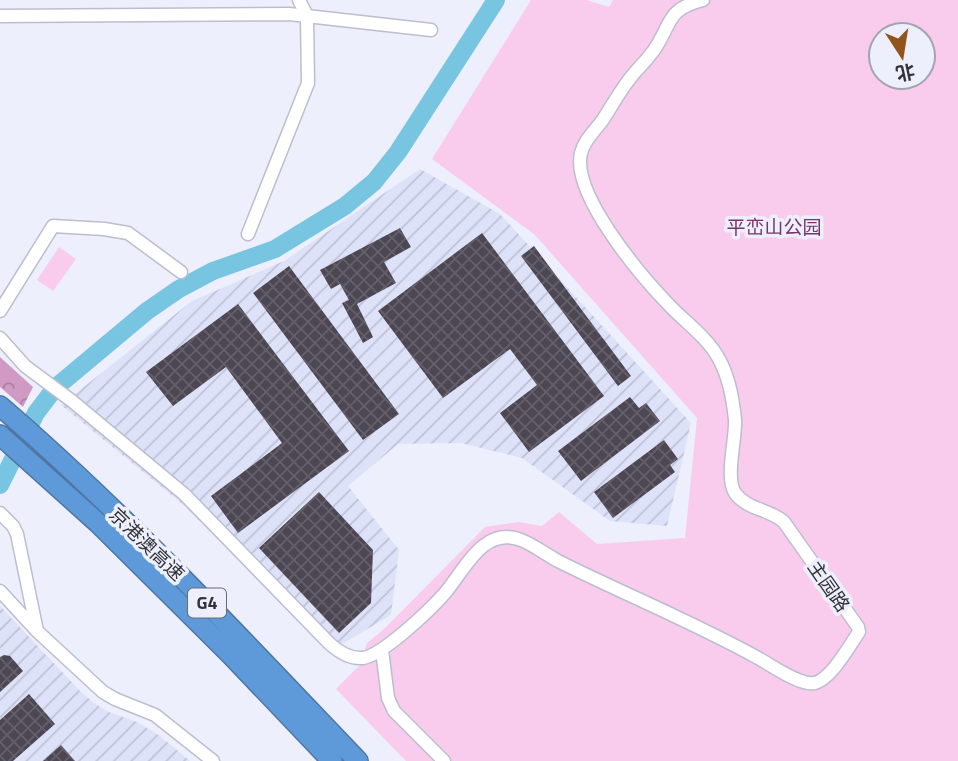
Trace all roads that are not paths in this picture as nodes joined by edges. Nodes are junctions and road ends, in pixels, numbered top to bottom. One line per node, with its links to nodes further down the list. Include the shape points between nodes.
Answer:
1 (299, 0): 4 (street)
2 (703, 0): 15 (street, 主园路, via 684,6 670,19 653,52 617,93 583,147 581,177 636,268 719,359 729,382 735,420 733,490 746,504 784,522 859,632 824,678 803,682 510,537 476,551 438,600)
3 (0, 16): 4 (street)
4 (307, 16): 5 (street); 6 (street, via 308,83)
5 (431, 30)
6 (248, 234)
7 (181, 272): 8 (street, via 128,233 53,226)
8 (0, 311)
9 (0, 338): 15 (street, via 25,366 184,494 335,648 357,658)
10 (2, 408): 18 (highway, 京港澳高速 / G4, via 179,575)
11 (0, 435): 17 (highway, 京港澳高速 / G4, via 99,523)
12 (3, 515): 14 (street, via 16,534)
13 (0, 591): 14 (street)
14 (37, 631): 16 (street, via 103,692 155,715)
15 (382, 650): 19 (street, via 394,711)
16 (213, 761)
17 (332, 761)
18 (358, 761)
19 (444, 761)

